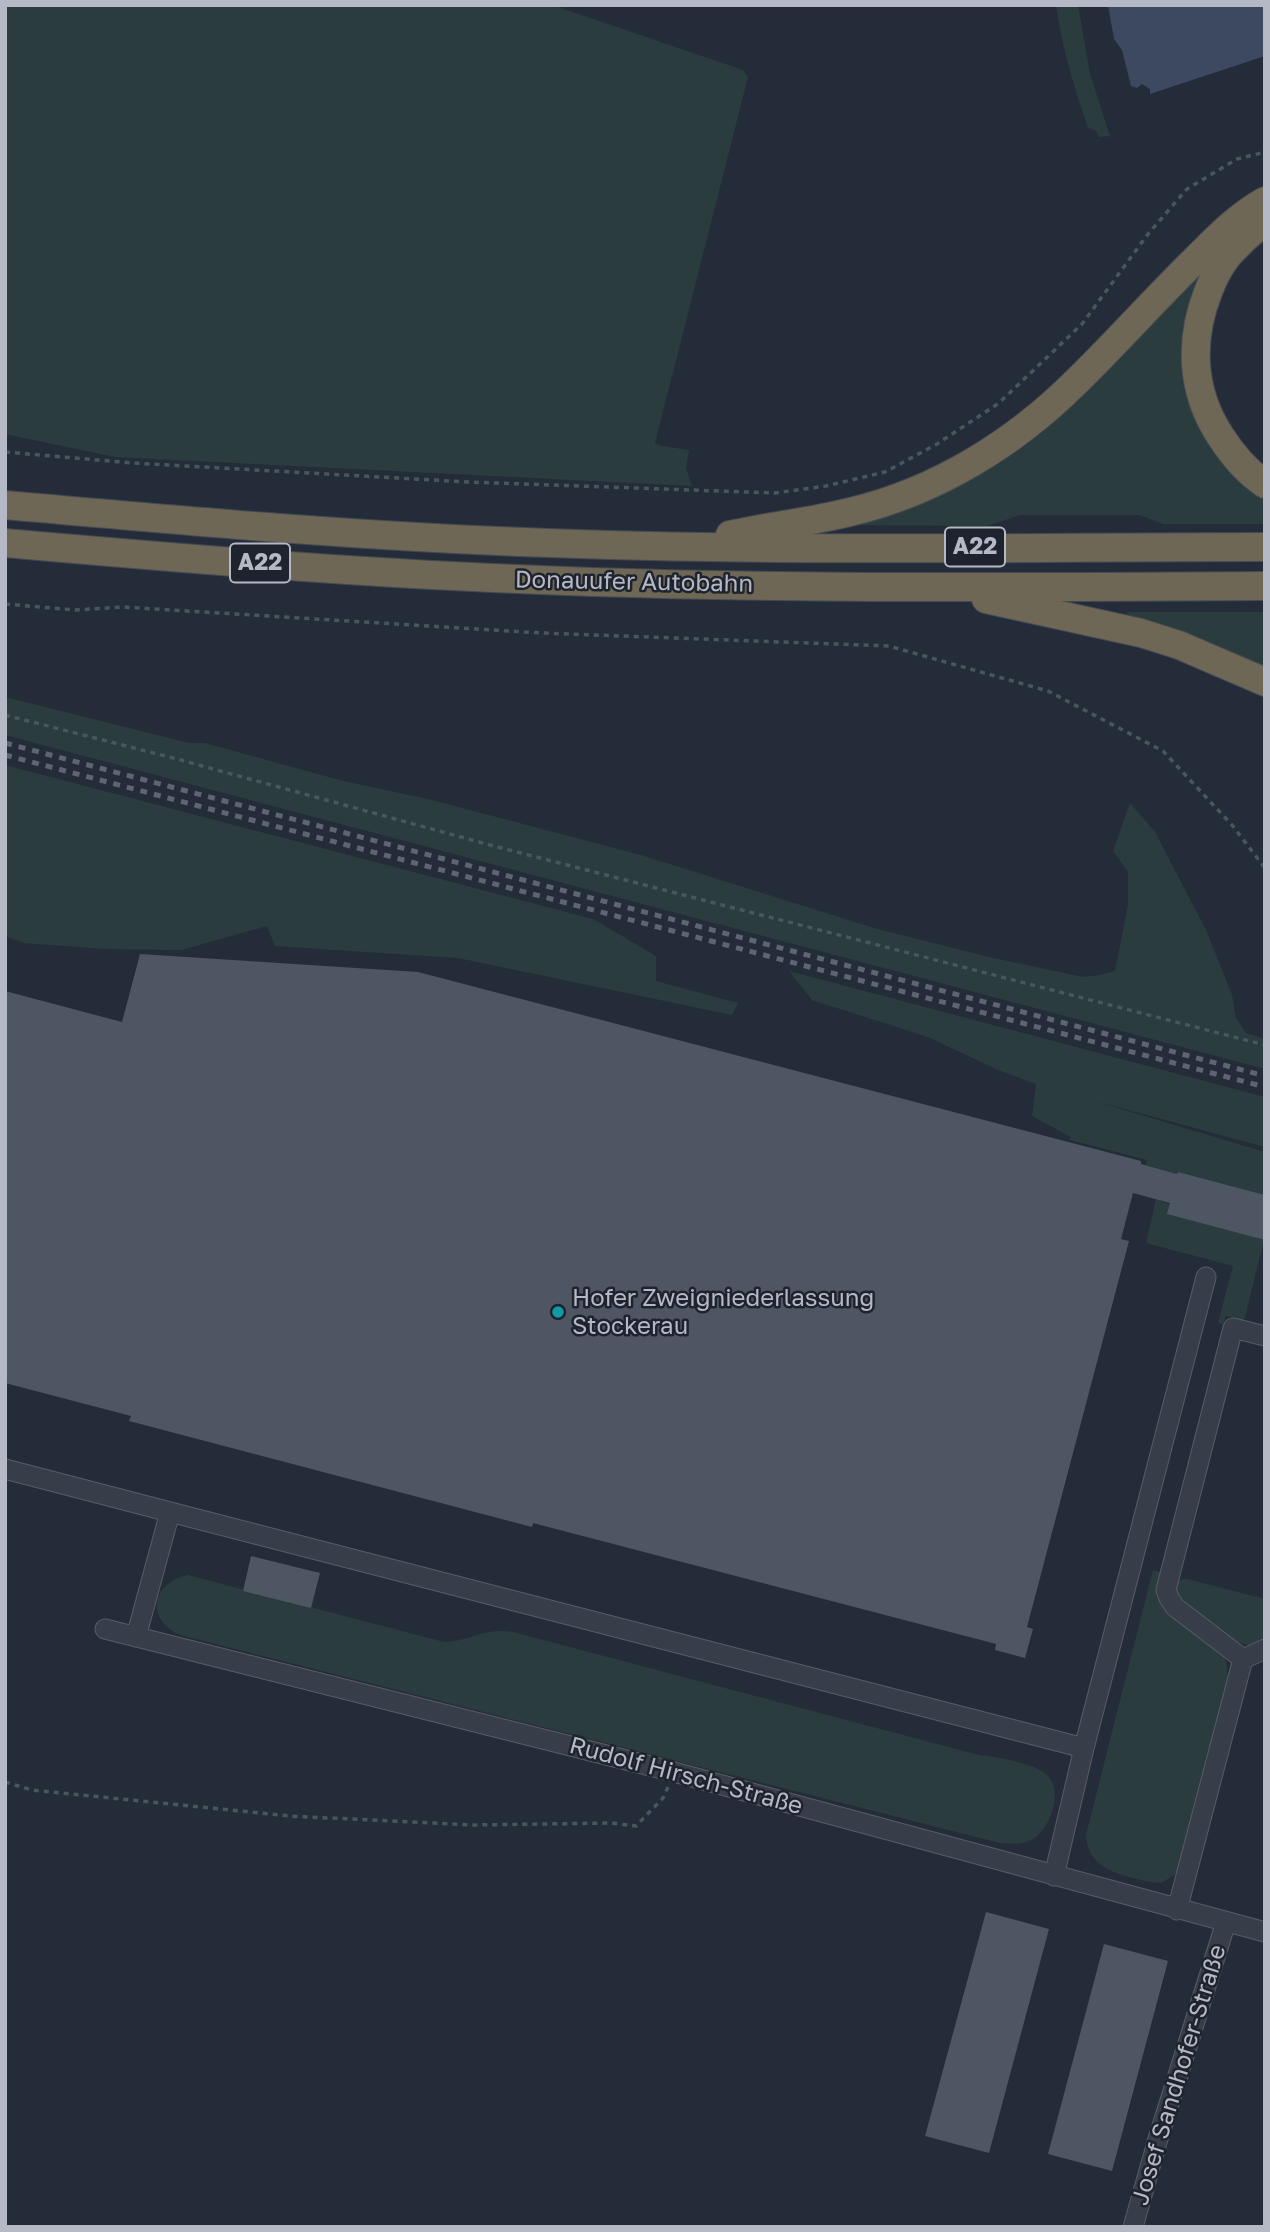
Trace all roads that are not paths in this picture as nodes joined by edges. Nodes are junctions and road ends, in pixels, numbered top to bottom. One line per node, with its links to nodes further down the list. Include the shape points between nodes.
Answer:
1 (1265, 201): 6 (highway, via 1228,228 1046,410 975,461 912,491 852,512)
2 (1265, 221): 3 (highway, via 1227,256 1201,310 1195,342 1202,400 1214,426 1243,466)
3 (1265, 484)
4 (5, 505): 6 (highway, Donauufer Autobahn / A22, via 418,537)
5 (5, 543): 8 (highway, Donauufer Autobahn / A22, via 515,579)
6 (686, 545): 7 (highway, Donauufer Autobahn / A22)
7 (1265, 547)
8 (925, 586): 9 (highway, Donauufer Autobahn / A22); 10 (highway, via 1141,633)
9 (1265, 586)
10 (1265, 682)
11 (1206, 1277): 19 (street)
12 (1265, 1336): 18 (street, via 1233,1328 1166,1590 1175,1606)
13 (5, 1469): 14 (street)
14 (170, 1511): 16 (street); 19 (street)
15 (104, 1629): 16 (street, Rudolf Hirsch-Straße)
16 (136, 1637): 20 (street, Rudolf Hirsch-Straße, via 674,1772)
17 (1265, 1649): 18 (street)
18 (1243, 1659): 21 (street)
19 (1084, 1748): 20 (street)
20 (1054, 1876): 21 (street, Rudolf Hirsch-Straße)
21 (1177, 1910): 22 (street, Rudolf Hirsch-Straße)
22 (1226, 1922): 23 (street, Rudolf Hirsch-Straße); 24 (street, Josef Sandhofer-Straße)
23 (1265, 1932)
24 (1133, 2227)

